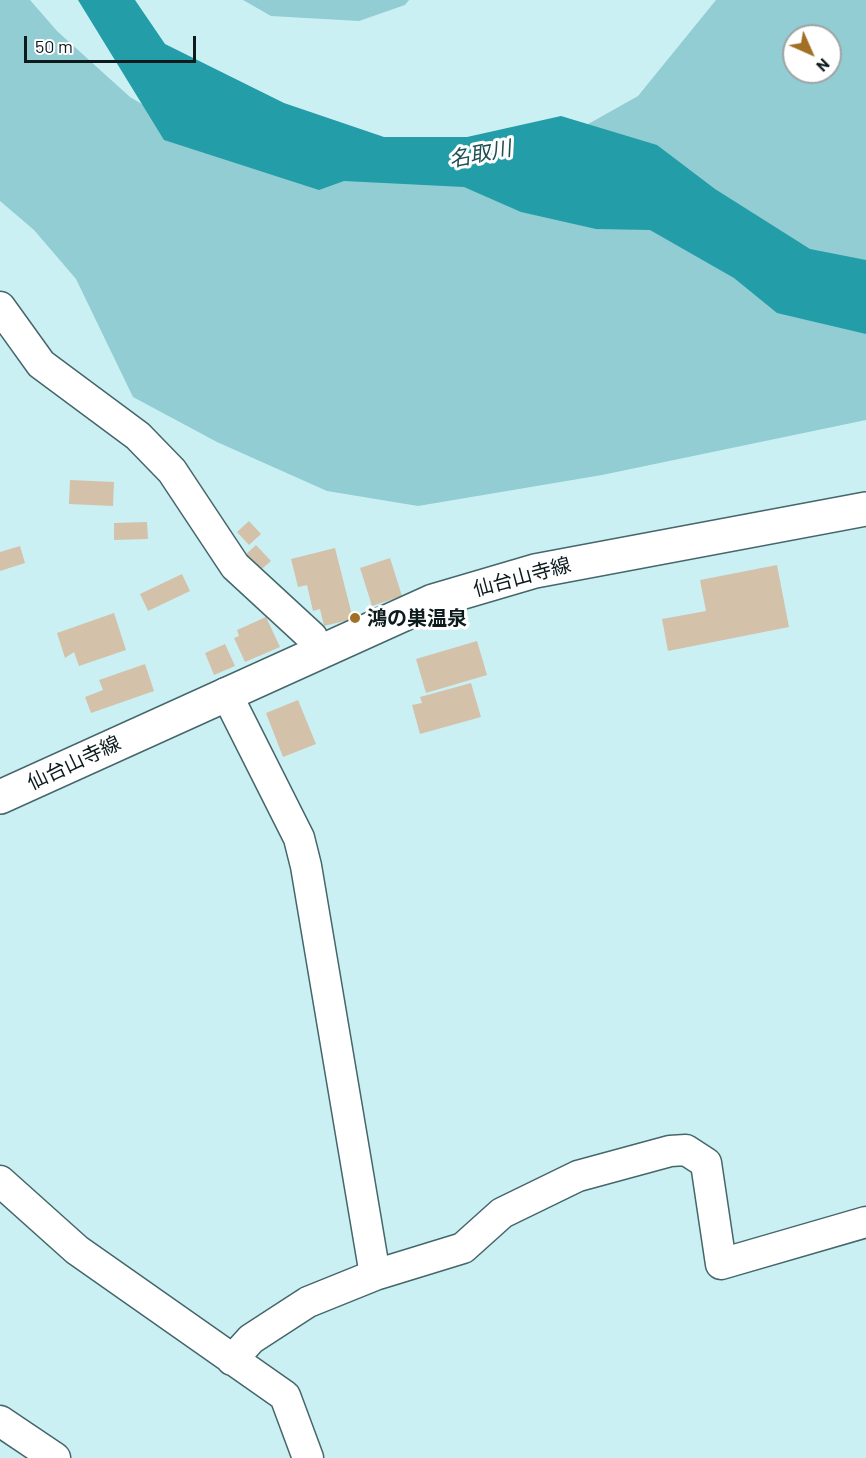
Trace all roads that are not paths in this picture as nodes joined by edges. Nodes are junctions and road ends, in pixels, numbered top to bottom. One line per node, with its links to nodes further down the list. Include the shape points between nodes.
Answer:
1 (0, 307): 3 (street, via 41,364 138,436 172,471 236,566 312,637)
2 (866, 509): 3 (main road, 仙台山寺線, via 535,571 433,601)
3 (317, 652): 4 (main road, 仙台山寺線)
4 (226, 693): 5 (main road, 仙台山寺線); 8 (street, via 298,838 306,866)
5 (0, 797)
6 (0, 1181): 9 (street, via 76,1250)
7 (866, 1222): 8 (street, via 721,1264 706,1163 686,1150 670,1151 578,1176 502,1213 463,1248)
8 (375, 1275): 9 (street, via 308,1302 251,1339)
9 (232, 1360): 12 (street, via 285,1396)
10 (0, 1421): 11 (street)
11 (55, 1458)
12 (308, 1458)

